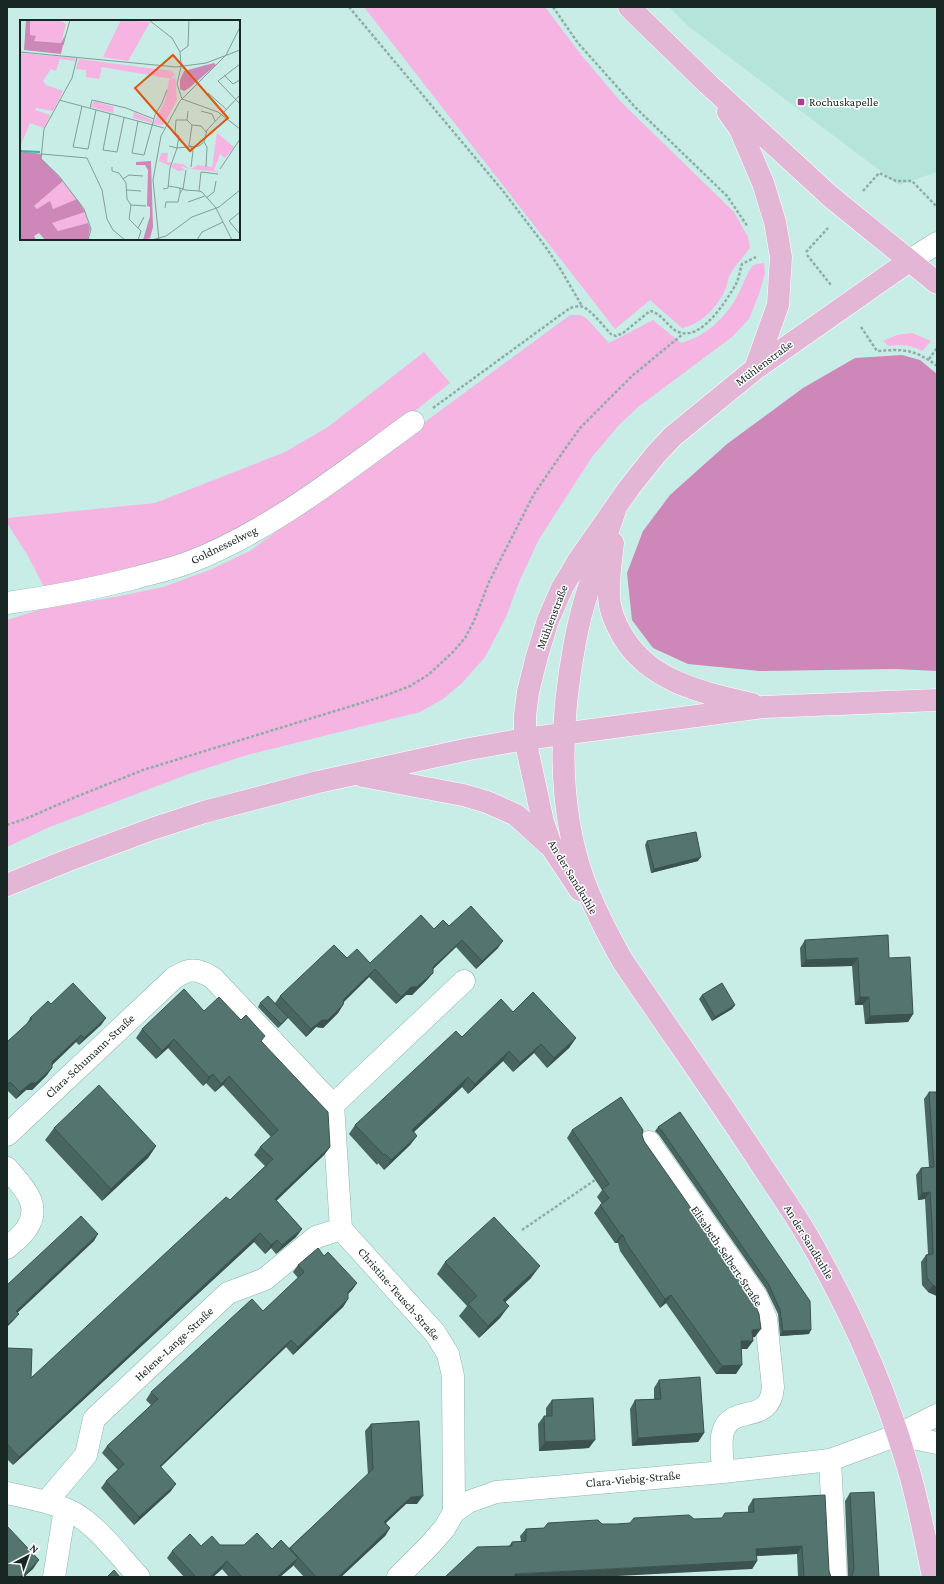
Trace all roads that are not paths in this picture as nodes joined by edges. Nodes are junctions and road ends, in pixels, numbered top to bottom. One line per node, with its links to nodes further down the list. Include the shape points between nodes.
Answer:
1 (629, 7): 2 (main road)
2 (708, 84): 4 (main road, via 831,197); 6 (main road, via 740,129 763,183 781,257 778,305)
3 (937, 243): 4 (street, Mühlenstraße)
4 (909, 261): 5 (main road); 6 (main road, Mühlenstraße)
5 (937, 283)
6 (756, 368): 8 (main road, Mühlenstraße, via 673,436 640,473)
7 (413, 422): 9 (street, Goldnesselweg, via 312,495 232,544 190,562 153,573 53,596)
8 (615, 510): 11 (main road, via 609,597 613,618 630,648 645,663 682,684); 12 (main road, Mühlenstraße, via 575,642); 13 (main road, Mühlenstraße, via 570,574 548,620 528,692)
9 (7, 603)
10 (937, 700): 11 (main road)
11 (764, 707): 12 (main road)
12 (563, 734): 13 (main road); 17 (main road, An der Sandkuhle, via 565,782 573,840 584,881)
13 (525, 739): 14 (main road); 15 (main road, An der Sandkuhle, via 543,822)
14 (352, 774): 15 (main road, via 476,797 516,815); 16 (main road, via 204,812)
15 (552, 848): 17 (main road, An der Sandkuhle)
16 (7, 884)
17 (612, 942): 26 (main road, An der Sandkuhle, via 746,1142 822,1262 859,1336)
18 (464, 981): 19 (street)
19 (333, 1105): 20 (street, Clara-Schumann-Straße, via 213,978 195,970 184,972 174,978); 23 (street)
20 (7, 1135)
21 (649, 1142): 29 (street, Elisabeth-Selbert-Straße, via 756,1296 766,1319 773,1394 763,1409 735,1417 724,1428)
22 (7, 1168): 24 (street, via 28,1194 33,1209 28,1228)
23 (341, 1229): 31 (street, Helene-Lange-Straße, via 316,1237 265,1279 228,1293 94,1420 86,1455); 32 (street, Christine-Teusch-Straße, via 430,1327 448,1354 453,1376)
24 (7, 1248)
25 (937, 1415): 26 (street, Clara-Viebig-Straße)
26 (898, 1435): 27 (street); 28 (street, Clara-Viebig-Straße); 37 (main road, An der Sandkuhle, via 916,1496)
27 (937, 1443)
28 (830, 1460): 29 (street, Clara-Viebig-Straße); 36 (street)
29 (723, 1472): 32 (street, Clara-Viebig-Straße, via 496,1492 468,1502)
30 (7, 1493): 31 (street)
31 (55, 1505): 33 (street); 34 (street, via 81,1518 92,1527)
32 (454, 1512): 35 (street, Clara-Viebig-Straße, via 444,1529)
33 (54, 1577)
34 (139, 1577)
35 (398, 1577)
36 (836, 1577)
37 (933, 1577)

